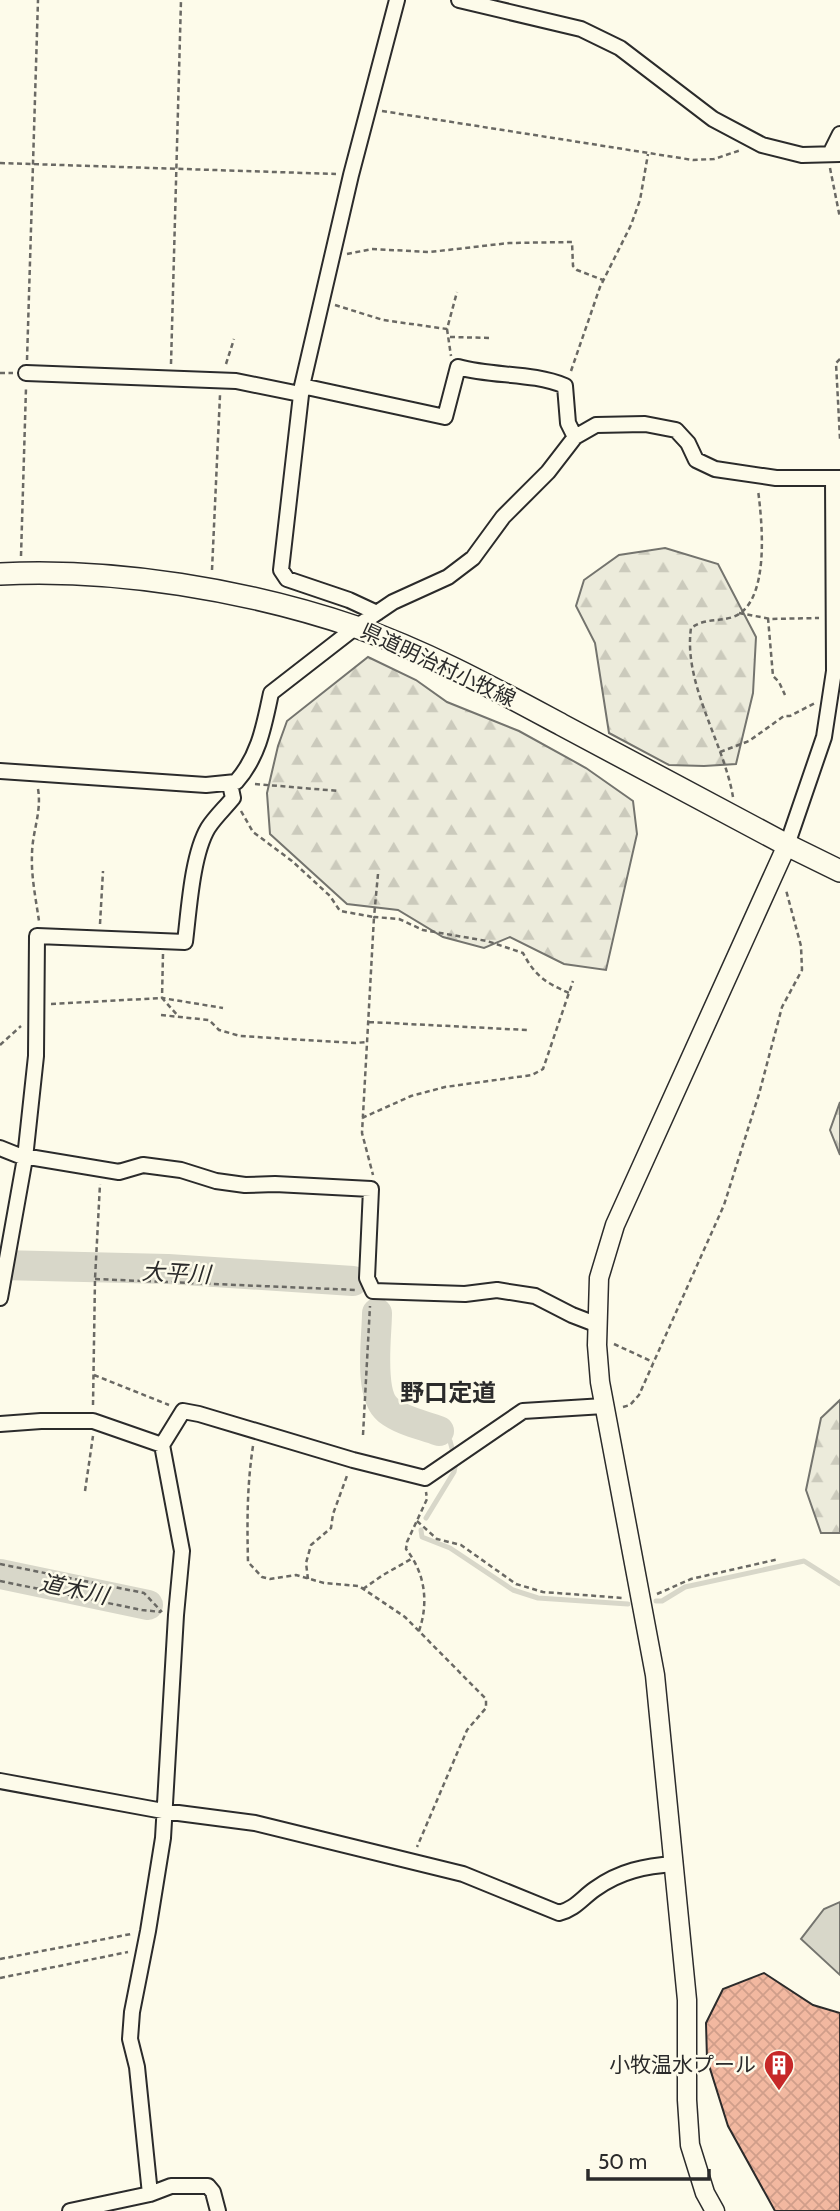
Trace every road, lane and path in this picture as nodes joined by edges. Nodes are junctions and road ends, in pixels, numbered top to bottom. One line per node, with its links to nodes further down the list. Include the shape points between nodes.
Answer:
1 (38, 0): 11 (path)
2 (181, 0): 12 (path)
3 (397, 0): 5 (street)
4 (459, 0): 7 (street, via 581,29 620,48 713,119)
5 (368, 109): 9 (path); 13 (street)
6 (840, 134): 8 (street)
7 (762, 145): 8 (street, via 802,155); 9 (path, via 714,159)
8 (835, 154): 14 (path, via 829,165)
9 (648, 155): 16 (path, via 640,200)
10 (0, 163): 11 (path)
11 (33, 164): 12 (path); 25 (path)
12 (176, 169): 13 (path); 26 (path)
13 (351, 175): 15 (street)
14 (840, 218)
15 (333, 252): 16 (path, via 430,252 572,242 576,270); 18 (street)
16 (603, 280): 28 (path)
17 (457, 292): 19 (path)
18 (321, 301): 19 (path, via 383,320); 29 (street)
19 (447, 329): 20 (path)
20 (450, 337): 21 (path); 24 (path, via 451,360)
21 (492, 338)
22 (234, 339): 27 (path)
23 (840, 359): 31 (path, via 836,363)
24 (458, 367): 28 (street, via 550,379); 29 (street, via 445,416)
25 (26, 373): 26 (street); 34 (path)
26 (171, 378): 27 (street)
27 (220, 380): 29 (street); 35 (path)
28 (565, 386): 30 (street, via 568,422)
29 (301, 390): 36 (street, via 281,570 287,579)
30 (575, 437): 32 (street, via 596,425 645,424 676,430 696,460 715,469); 36 (street, via 473,558 448,577)
31 (840, 439)
32 (757, 475): 33 (street); 37 (path, via 760,573 748,606)
33 (837, 478): 39 (street)
34 (10, 574): 35 (main road, 県道明治村小牧線, via 121,577)
35 (211, 591): 40 (main road, 県道明治村小牧線)
36 (377, 613): 40 (street)
37 (738, 613): 38 (path); 43 (path, via 701,621 691,628 688,645)
38 (768, 618): 39 (path); 42 (path, via 773,676)
39 (834, 618): 41 (street)
40 (356, 627): 46 (street, via 271,693 260,745); 48 (main road, 県道明治村小牧線, via 457,669)
41 (831, 690): 43 (path, via 750,741); 49 (street, via 824,737)
42 (785, 695)
43 (720, 752): 48 (path, via 734,796)
44 (0, 771): 45 (street)
45 (33, 773): 46 (street); 55 (path, via 40,798 31,859)
46 (233, 788): 47 (path); 54 (path, via 253,832 292,861 340,911); 57 (street, via 203,840 185,942)
47 (339, 791)
48 (725, 812): 49 (main road, 県道明治村小牧線)
49 (787, 845): 51 (main road, 県道明治村小牧線); 77 (street, via 615,1225 599,1278)
50 (103, 871): 56 (path)
51 (840, 871)
52 (378, 874): 54 (path)
53 (792, 909): 79 (path, via 802,970 782,1007 724,1205)
54 (374, 917): 59 (path, via 398,919 423,930 487,941 523,953 531,970); 65 (path)
55 (39, 936): 56 (street); 62 (street)
56 (100, 938): 57 (street)
57 (163, 941): 60 (path)
58 (573, 981): 59 (path)
59 (569, 993): 69 (path, via 542,1069 532,1075 411,1096)
60 (162, 998): 61 (path); 62 (path); 64 (path)
61 (223, 1007)
62 (35, 1009): 68 (path); 71 (street, via 36,1056)
63 (161, 1015): 64 (path)
64 (179, 1017): 67 (path, via 209,1020 219,1030 240,1036)
65 (368, 1022): 66 (path); 67 (path)
66 (527, 1030)
67 (367, 1042): 69 (path)
68 (0, 1045)
69 (362, 1118): 73 (path, via 373,1174)
70 (0, 1148): 71 (street)
71 (25, 1158): 72 (street); 76 (street)
72 (100, 1170): 73 (street, via 119,1172 143,1165 245,1185); 74 (path)
73 (371, 1189): 75 (street, via 367,1278)
74 (95, 1279): 75 (path); 80 (path)
75 (373, 1291): 77 (street, via 466,1294 497,1290 535,1296); 86 (path, via 368,1311)
76 (0, 1298)
77 (598, 1325): 78 (street)
78 (597, 1345): 79 (path, via 612,1343); 81 (street)
79 (653, 1362): 81 (path, via 630,1405)
80 (94, 1375): 82 (path); 83 (path)
81 (605, 1408): 89 (street, via 523,1411); 98 (street)
82 (183, 1411): 85 (street); 87 (street)
83 (93, 1421): 84 (street); 87 (street); 90 (path)
84 (0, 1424)
85 (256, 1432): 88 (street); 95 (path, via 248,1475 248,1562 262,1577)
86 (363, 1435)
87 (162, 1445): 99 (street, via 182,1551)
88 (353, 1460): 89 (street); 95 (path, via 331,1528 311,1545 306,1563)
89 (425, 1478): 91 (path, via 427,1499)
90 (85, 1491)
91 (417, 1521): 92 (path, via 406,1549); 98 (path, via 437,1539 461,1545 516,1584 543,1592)
92 (413, 1558): 97 (path); 100 (path, via 425,1603)
93 (779, 1559): 98 (path, via 691,1579)
94 (0, 1564): 99 (path, via 144,1593)
95 (309, 1578): 97 (path)
96 (0, 1581): 99 (path)
97 (363, 1589): 100 (path)
98 (641, 1597): 104 (street)
99 (169, 1613): 102 (street)
100 (419, 1631): 103 (path, via 486,1699 486,1708 467,1730)
101 (0, 1781): 102 (street)
102 (163, 1811): 103 (street, via 255,1823); 105 (street)
103 (411, 1861): 104 (street, via 463,1874 559,1913 579,1905 612,1878 648,1866)
104 (675, 1864): 112 (street, via 687,2000 691,2144)
105 (148, 1931): 106 (street); 107 (path)
106 (145, 1949): 108 (path); 109 (street, via 130,2039)
107 (0, 1959)
108 (0, 1978)
109 (150, 2194): 110 (street); 111 (street, via 171,2186 208,2186)
110 (70, 2211)
111 (218, 2211)
112 (715, 2211)

